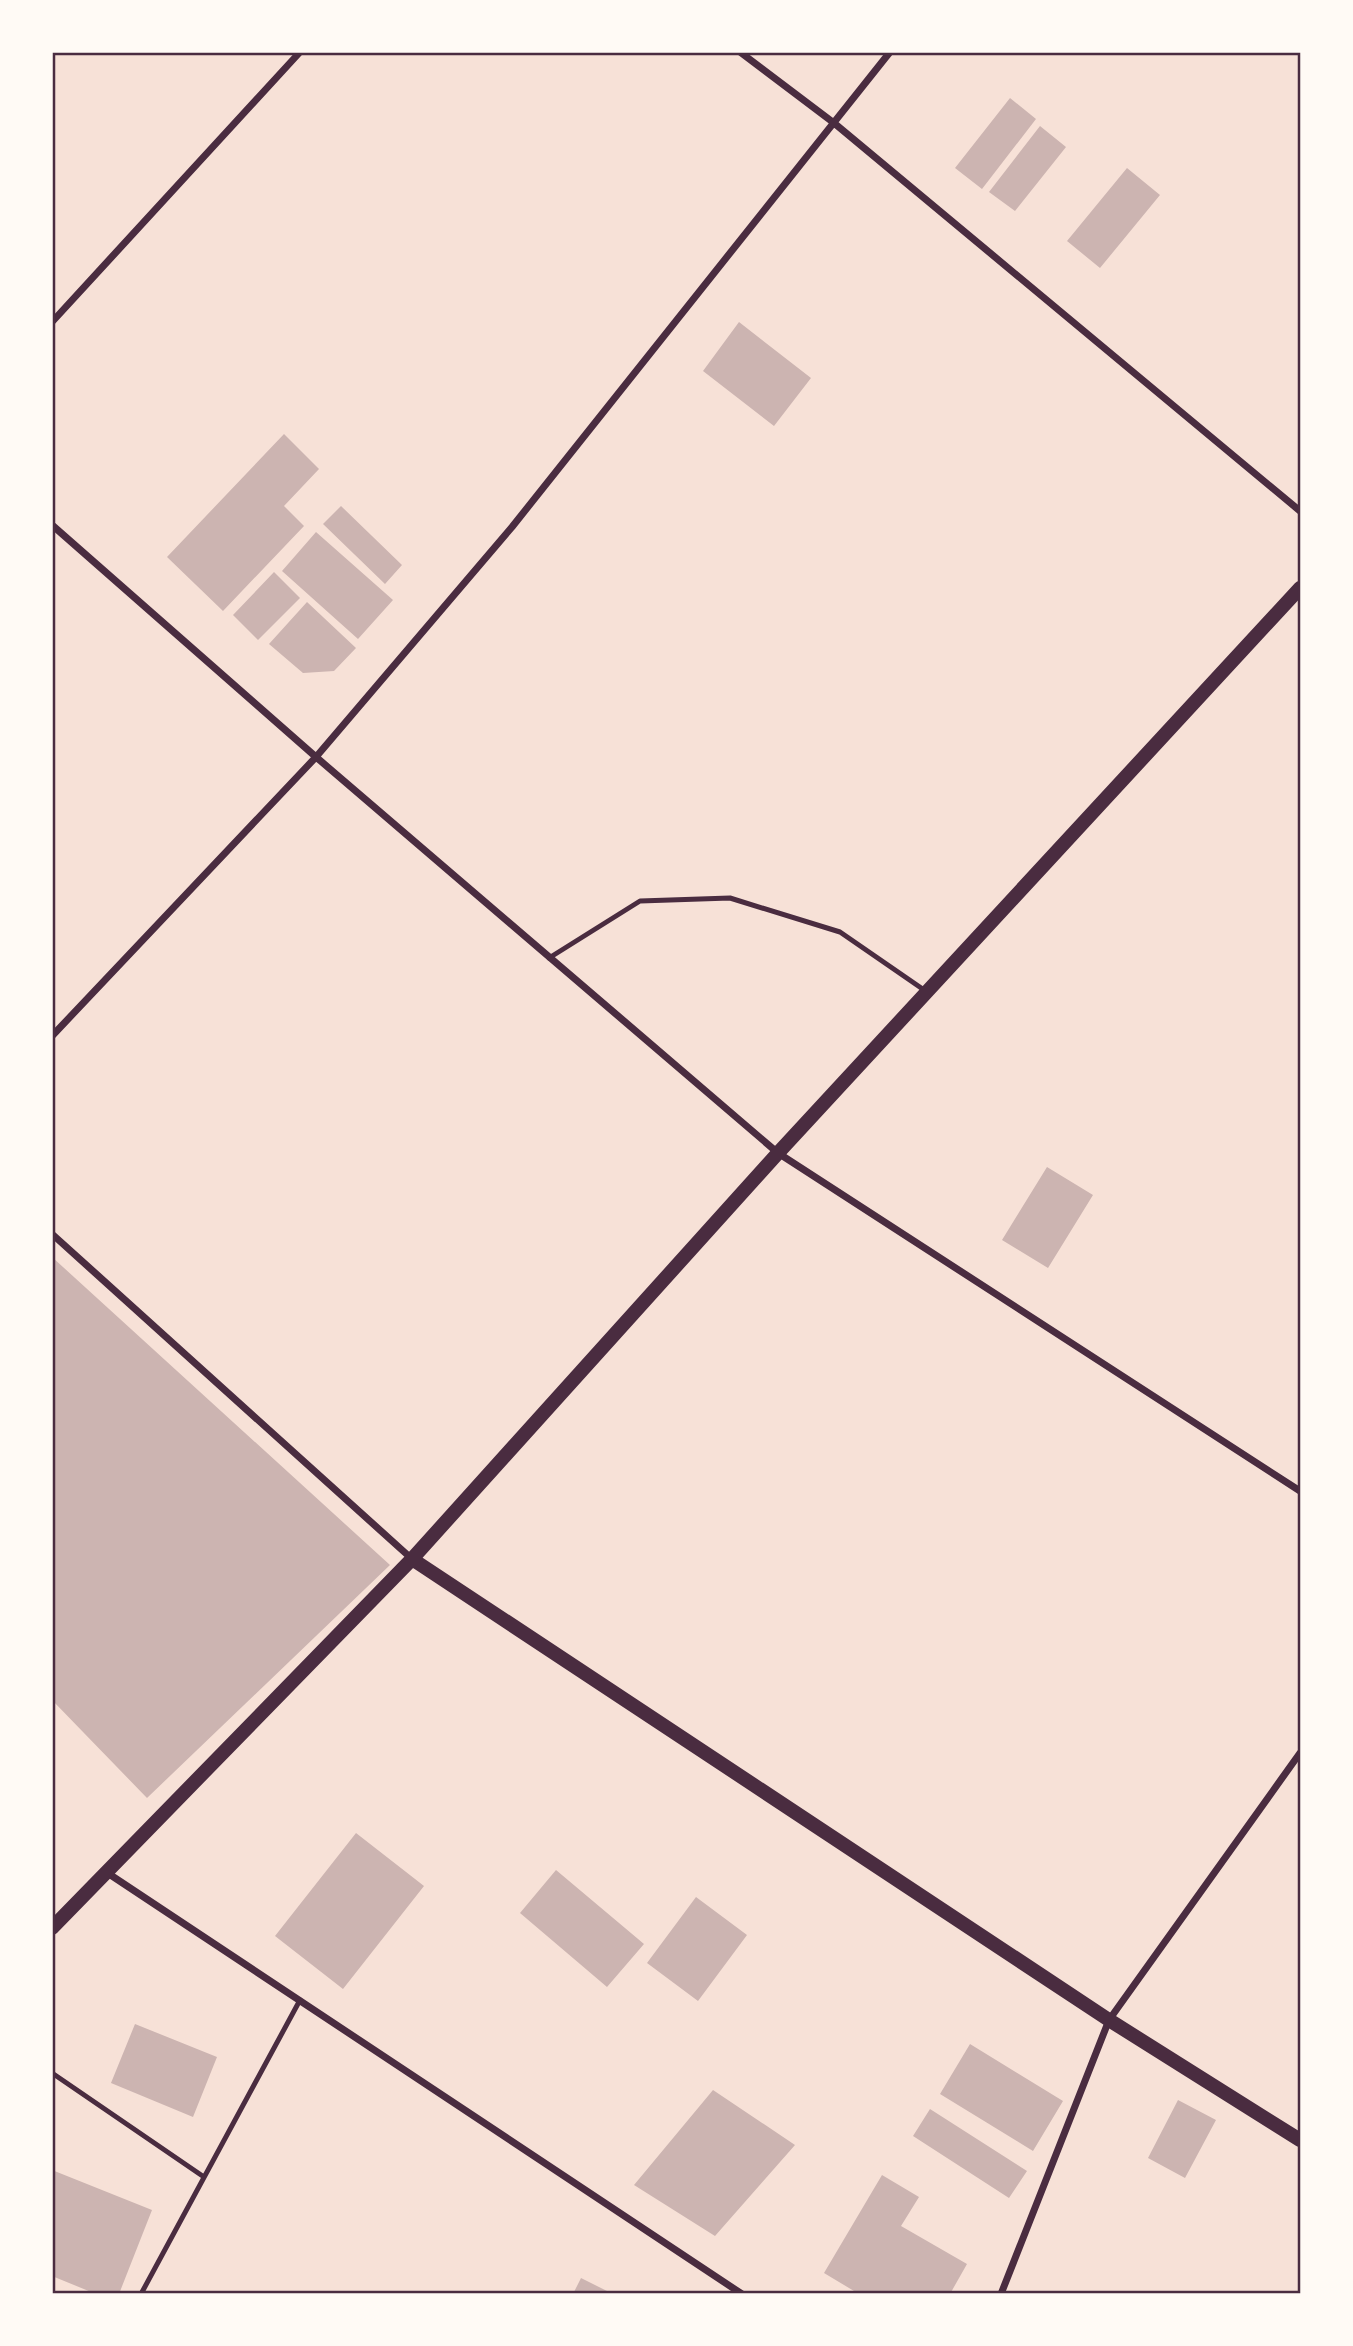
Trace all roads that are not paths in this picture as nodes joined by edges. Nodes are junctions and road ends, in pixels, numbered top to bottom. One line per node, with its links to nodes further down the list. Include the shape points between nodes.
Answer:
1 (300, 52): 5 (street)
2 (740, 52): 4 (street)
3 (890, 52): 4 (street)
4 (834, 123): 6 (street); 9 (street, via 512,527)
5 (52, 322)
6 (1300, 511)
7 (52, 525): 9 (street)
8 (1300, 588): 11 (main road)
9 (316, 757): 10 (street); 12 (street)
10 (549, 958): 11 (lane, via 640,901 730,898 839,932); 13 (street)
11 (927, 992): 13 (main road)
12 (52, 1036)
13 (778, 1153): 15 (street); 16 (main road)
14 (52, 1234): 16 (street)
15 (1300, 1491)
16 (412, 1559): 18 (main road); 21 (main road)
17 (1300, 1753): 21 (street)
18 (106, 1872): 19 (main road); 20 (street)
19 (52, 1928)
20 (299, 2000): 24 (lane); 26 (street)
21 (1109, 2020): 23 (main road); 27 (street)
22 (52, 2073): 24 (lane)
23 (1300, 2140)
24 (204, 2177): 25 (lane)
25 (141, 2294)
26 (742, 2294)
27 (1001, 2294)

